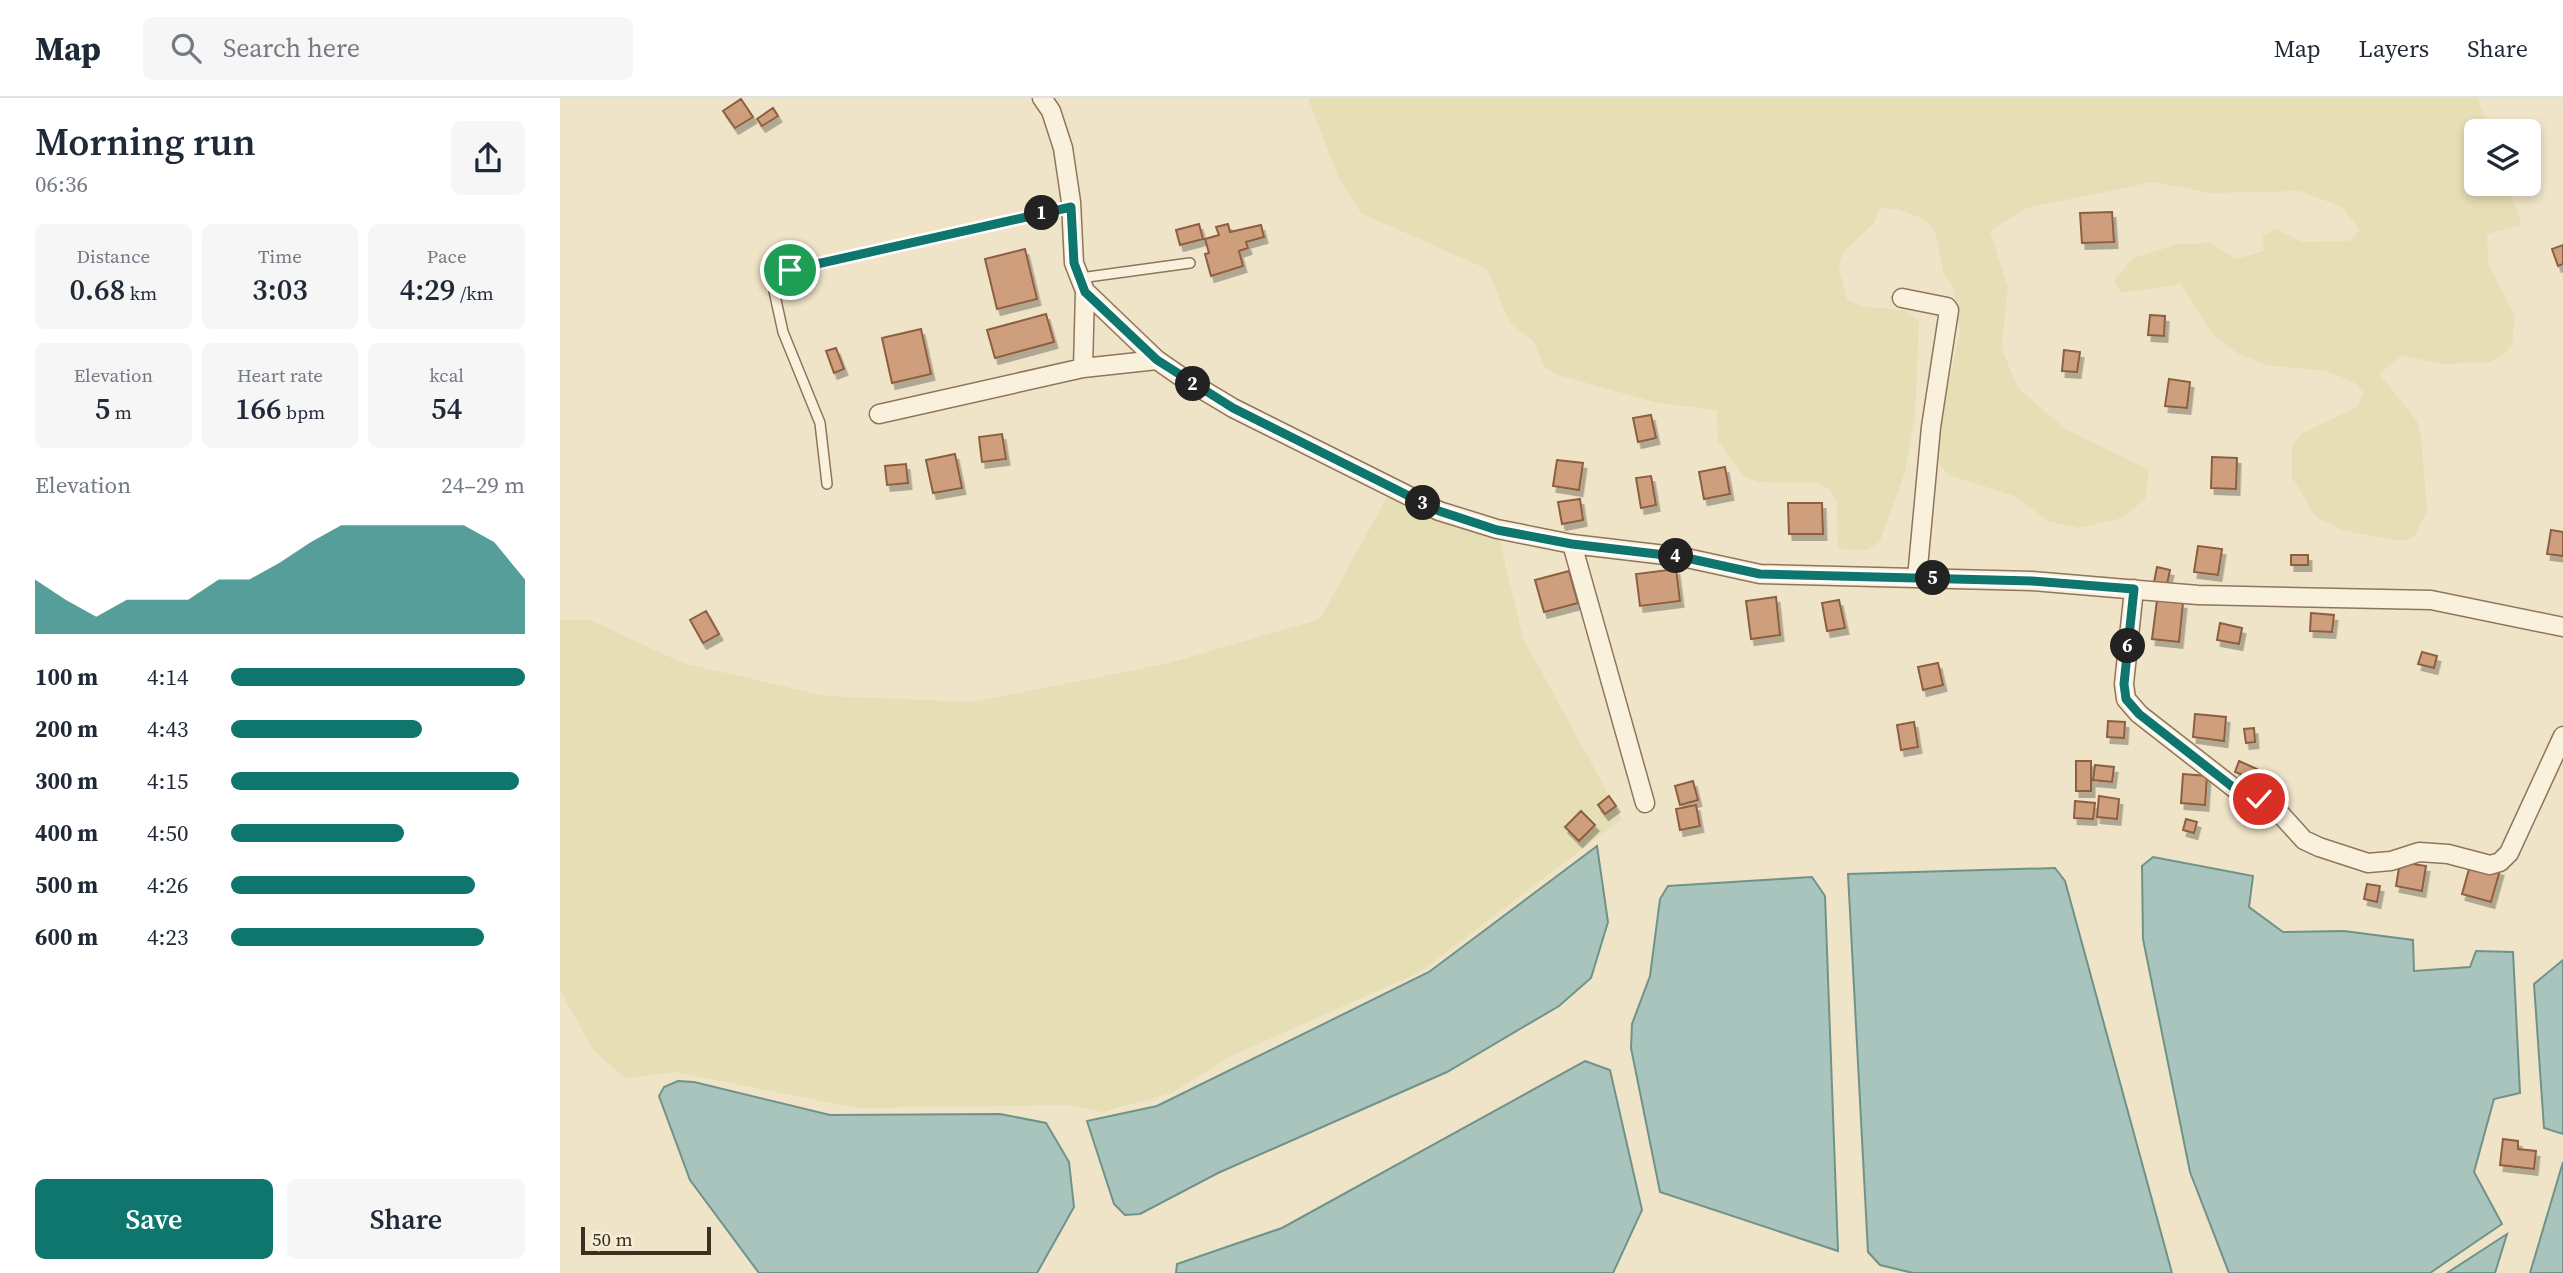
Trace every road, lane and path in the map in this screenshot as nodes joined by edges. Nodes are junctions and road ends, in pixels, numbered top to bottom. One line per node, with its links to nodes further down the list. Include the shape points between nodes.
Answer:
1 (1042, 98): 2 (street, via 1063,148)
2 (1071, 207): 4 (street, via 1074,263); 9 (lane, via 790,270 778,278 774,291 783,332 820,423)
3 (1190, 262): 4 (lane)
4 (1082, 285): 6 (street); 7 (street)
5 (1902, 298): 11 (street, via 1949,310 1931,427)
6 (1157, 360): 7 (street); 10 (street, via 1233,408 1439,511 1497,530)
7 (1083, 368): 8 (street)
8 (879, 414)
9 (827, 484)
10 (1572, 544): 11 (street, via 1682,557 1760,574); 15 (street)
11 (1917, 578): 12 (street)
12 (2134, 589): 13 (street, via 2431,600); 14 (street, via 2126,699 2217,775 2274,807 2304,840 2319,847 2368,863 2419,852 2490,865 2500,862 2509,853)
13 (2563, 627)
14 (2563, 736)
15 (1645, 803)

